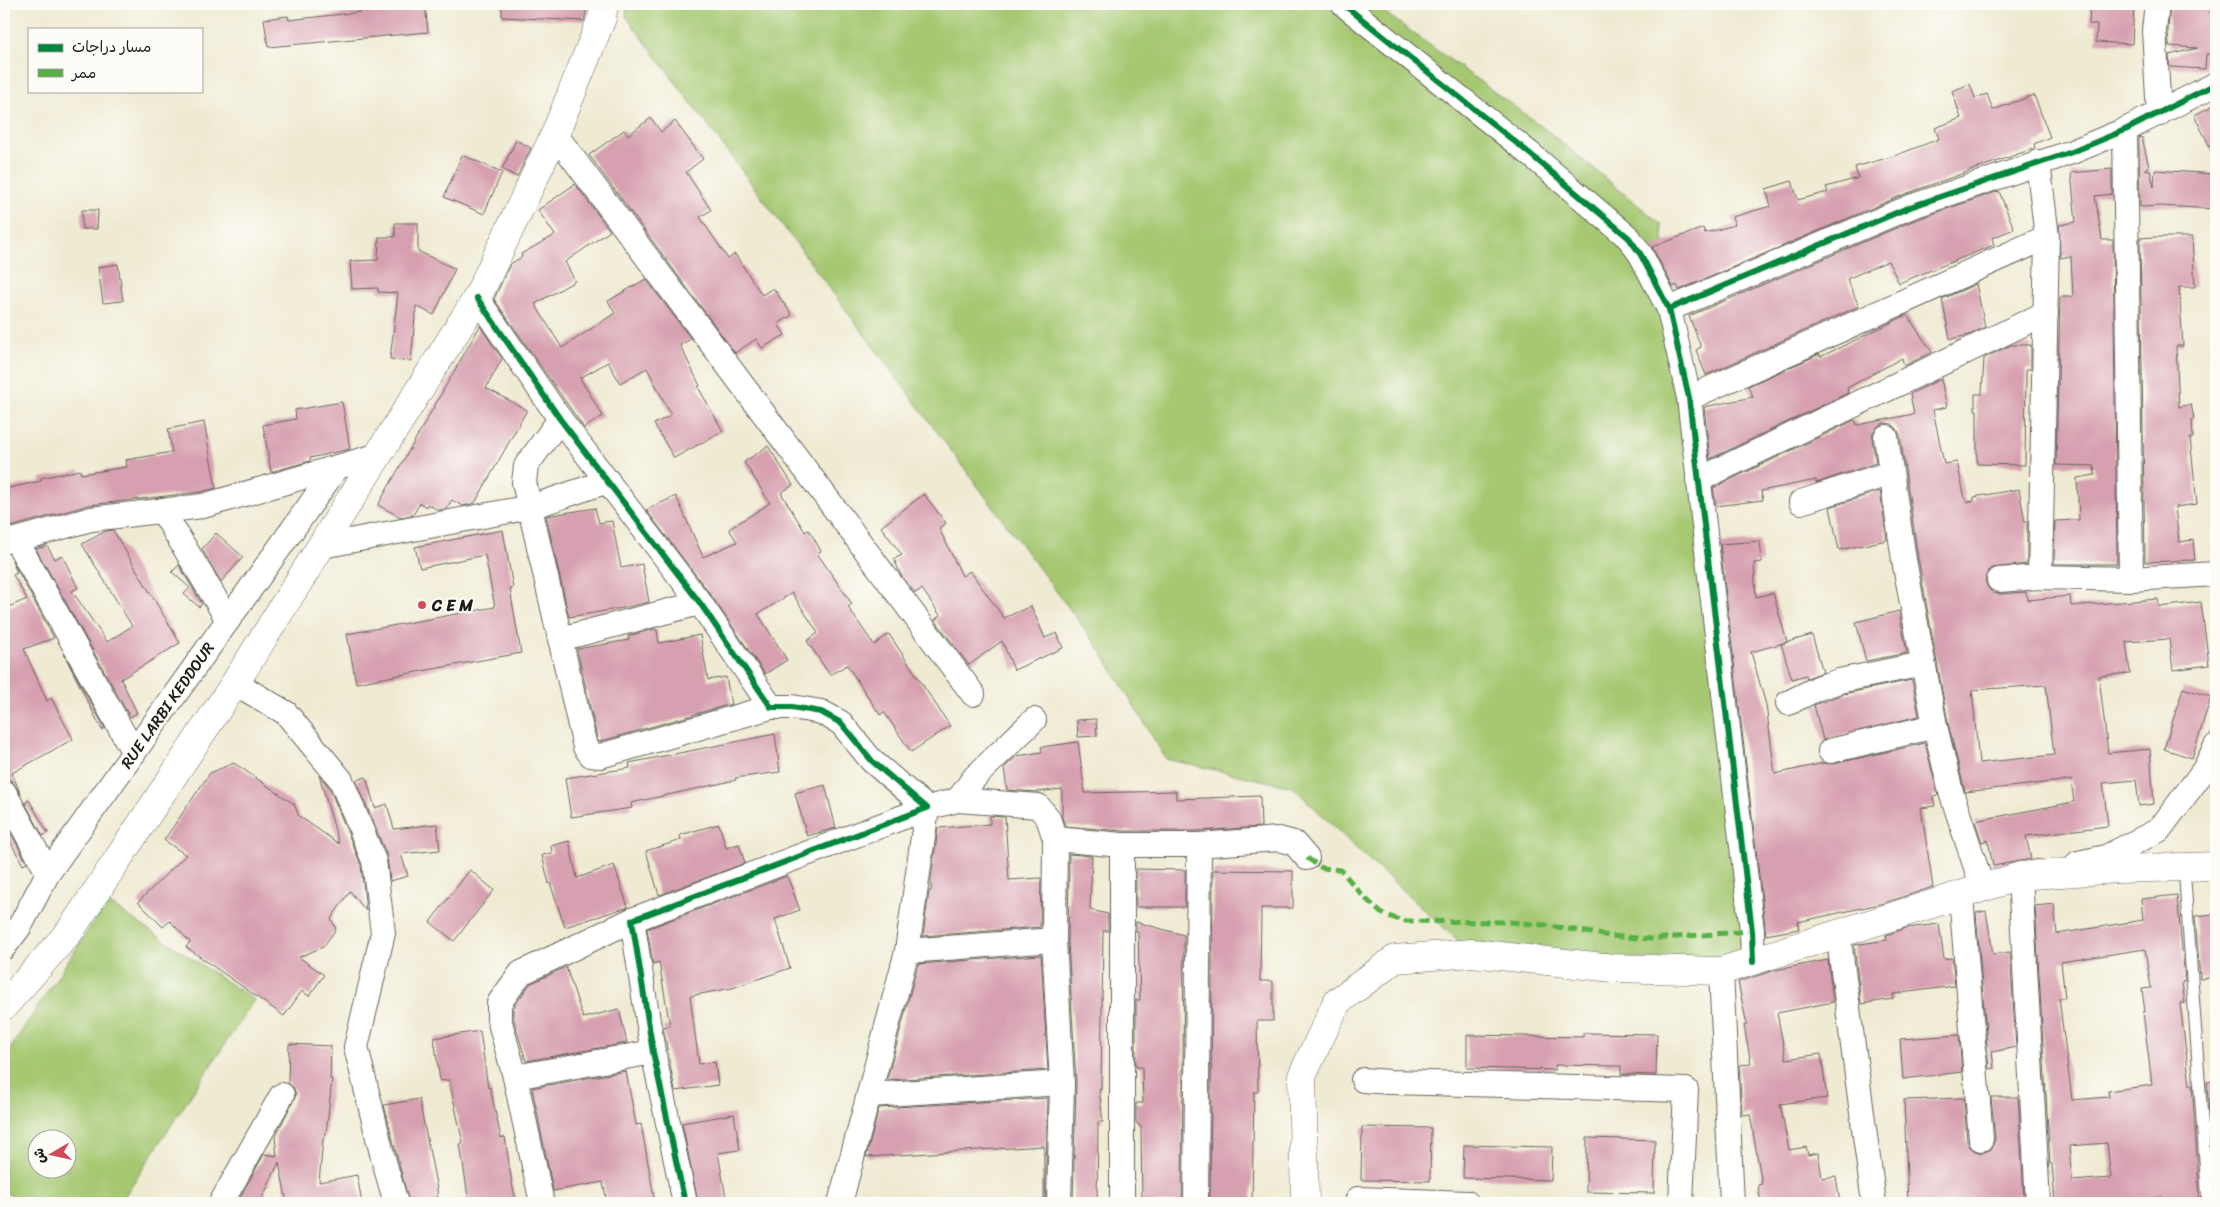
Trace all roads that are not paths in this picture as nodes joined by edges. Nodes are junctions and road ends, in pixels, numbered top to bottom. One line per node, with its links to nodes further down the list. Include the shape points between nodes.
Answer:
1 (604, 4): 7 (main road, via 602,18)
2 (1343, 4): 11 (street, via 1629,238)
3 (2157, 4): 5 (street, via 2154,30)
4 (2216, 84): 5 (street)
5 (2159, 114): 6 (street)
6 (2125, 130): 8 (street); 28 (street)
7 (555, 134): 10 (main road); 35 (street)
8 (2038, 162): 9 (street); 11 (street, via 1910,207)
9 (2047, 238): 12 (street); 13 (street)
10 (476, 298): 14 (street); 16 (main road)
11 (1669, 309): 13 (street)
12 (2046, 314): 19 (street); 27 (street)
13 (1689, 398): 19 (street)
14 (560, 419): 20 (street); 22 (street, via 526,466 524,482)
15 (1886, 438): 18 (street)
16 (380, 455): 17 (street); 25 (main road)
17 (336, 467): 23 (street, via 202,506); 31 (street, RUE LARBI KEDDOUR)
18 (1891, 473): 21 (street); 33 (street)
19 (1698, 480): 60 (street, via 1750,911)
20 (608, 481): 22 (street); 30 (street)
21 (1801, 502)
22 (531, 507): 25 (street); 32 (street)
23 (162, 510): 24 (street, via 91,518); 31 (street)
24 (10, 541): 42 (street)
25 (322, 546): 34 (main road)
26 (2216, 574): 28 (street)
27 (2040, 577): 28 (street); 29 (street)
28 (2131, 579)
29 (1999, 580)
30 (700, 603): 32 (street); 37 (street)
31 (228, 620): 42 (street, RUE LARBI KEDDOUR)
32 (560, 639): 37 (street, via 585,748 591,755 600,756)
33 (1923, 664): 36 (street, via 1839,681); 39 (street)
34 (235, 683): 62 (main road, via 70,931); 72 (street, via 286,712 340,780 374,861 383,933 356,1047)
35 (973, 694)
36 (1788, 704)
37 (771, 707): 45 (street, via 821,712 841,723 872,761)
38 (1034, 720): 44 (street, via 975,777)
39 (1935, 726): 41 (street); 54 (street)
40 (2216, 746): 53 (street, via 2204,770 2159,830 2106,858)
41 (1830, 751)
42 (134, 753): 52 (street, RUE LARBI KEDDOUR)
43 (4, 792): 52 (street)
44 (958, 800): 45 (street); 46 (street, via 1038,806 1048,818)
45 (927, 808): 55 (street); 59 (street)
46 (1055, 839): 47 (street); 57 (street)
47 (1122, 845): 48 (street); 77 (street)
48 (1199, 845): 49 (street, via 1280,839 1294,843); 78 (street)
49 (1307, 858)
50 (2216, 866): 51 (main road)
51 (2184, 867): 53 (main road); 85 (lane)
52 (48, 873): 58 (street, RUE LARBI KEDDOUR, via 20,926)
53 (2020, 876): 54 (main road); 84 (street)
54 (1972, 892): 56 (main road); 69 (street)
55 (632, 920): 63 (street); 64 (street, via 520,973 499,1003 499,1019)
56 (1838, 933): 60 (main road); 83 (street)
57 (1054, 940): 59 (street); 66 (street)
58 (4, 947)
59 (907, 951): 68 (street)
60 (1753, 962): 61 (main road)
61 (1721, 971): 79 (main road, via 1612,968 1472,953 1395,959 1337,1002 1302,1076); 82 (street)
62 (4, 1006)
63 (653, 1052): 64 (street); 74 (street)
64 (516, 1077): 73 (street)
65 (1363, 1080): 81 (street, via 1686,1090)
66 (1062, 1084): 68 (street); 76 (street)
67 (282, 1095): 71 (street)
68 (869, 1095): 75 (street)
69 (1981, 1139)
70 (1358, 1199): 80 (street)
71 (221, 1203)
72 (396, 1203)
73 (542, 1203)
74 (684, 1203)
75 (840, 1203)
76 (1059, 1203)
77 (1122, 1203)
78 (1196, 1203)
79 (1305, 1203)
80 (1467, 1203)
81 (1681, 1203)
82 (1732, 1203)
83 (1874, 1203)
84 (2038, 1203)
85 (2208, 1203)

